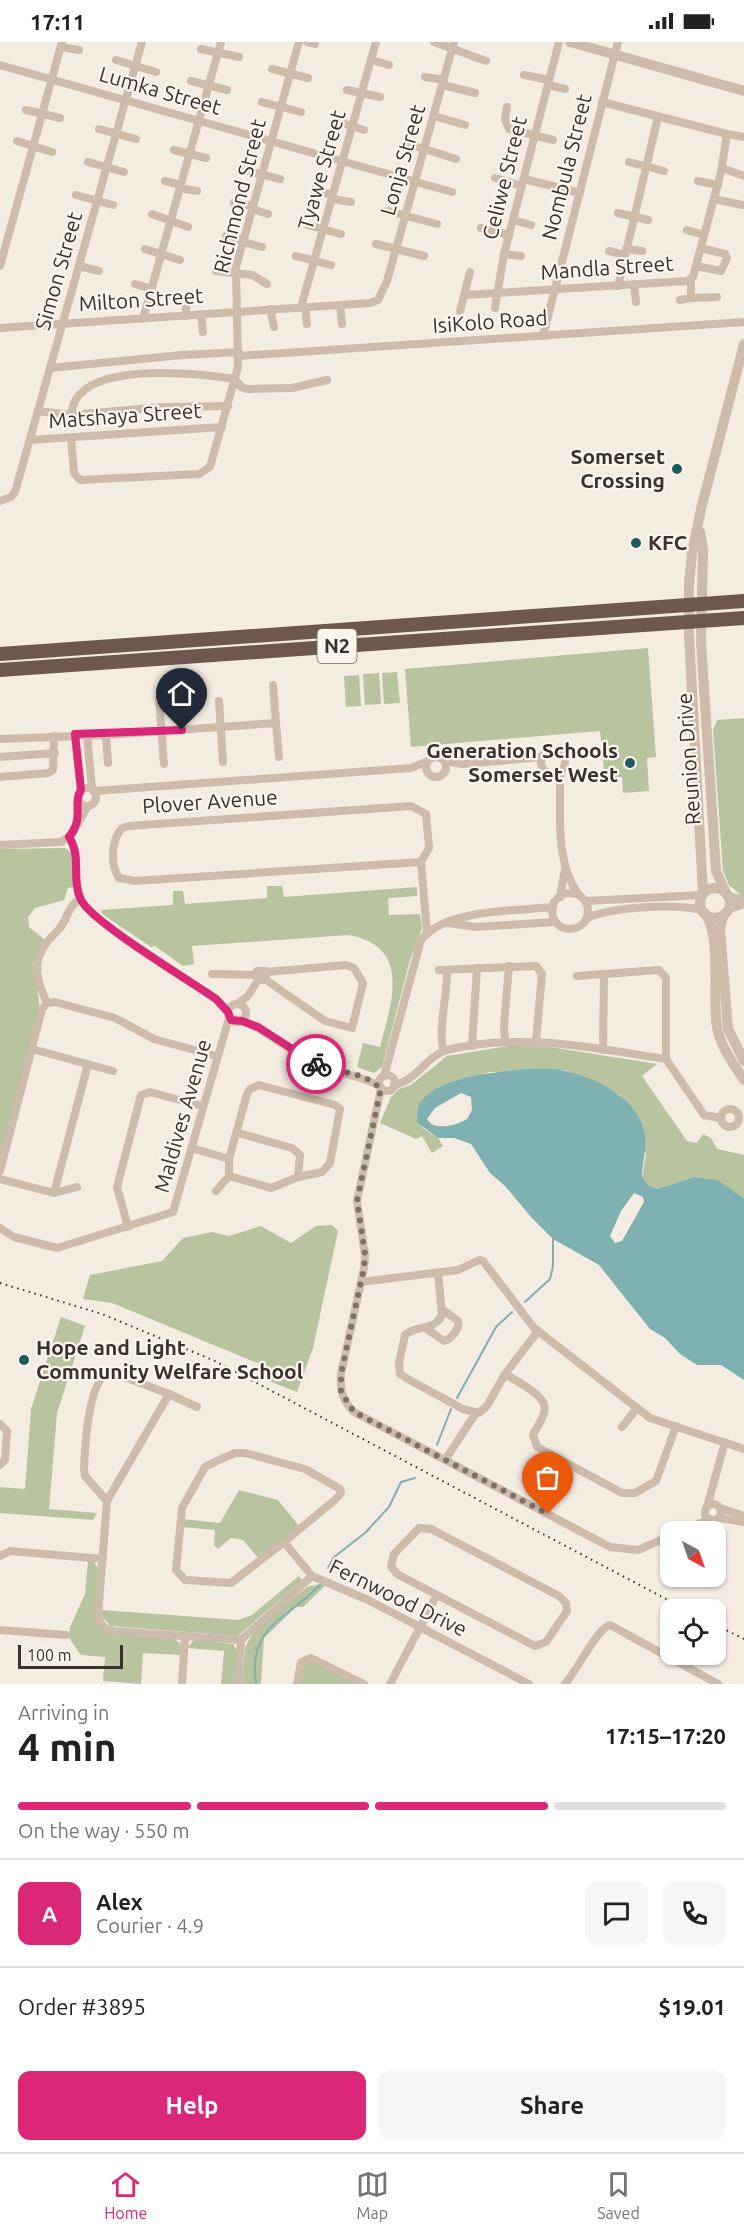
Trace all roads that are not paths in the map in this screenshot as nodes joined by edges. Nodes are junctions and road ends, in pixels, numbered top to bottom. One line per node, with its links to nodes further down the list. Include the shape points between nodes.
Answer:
1 (142, 42): 21 (street, Simon Street)
2 (221, 42): 13 (street)
3 (299, 42): 24 (street, Richmond Street)
4 (376, 42): 17 (street, Tyawe Street)
5 (434, 42): 10 (street)
6 (559, 42): 31 (street, Celiwe Street)
7 (570, 42): 14 (street)
8 (618, 42): 14 (street, Nombula Street)
9 (60, 44): 12 (street); 28 (street)
10 (453, 45): 18 (street); 30 (street, Lonja Street)
11 (201, 49): 13 (street)
12 (79, 50)
13 (218, 54): 15 (street); 32 (street)
14 (615, 55): 36 (street); 42 (street, Nombula Street)
15 (239, 57)
16 (116, 60): 21 (street)
17 (371, 60): 20 (street); 37 (street, Tyawe Street)
18 (486, 61)
19 (0, 65): 28 (street, Lumka Street)
20 (390, 65)
21 (135, 66): 23 (street); 40 (street, Simon Street)
22 (272, 69): 24 (street)
23 (156, 72)
24 (290, 74): 27 (street); 43 (street, Richmond Street)
25 (524, 75): 31 (street)
26 (425, 77): 30 (street)
27 (308, 78)
28 (52, 79): 40 (street, Lumka Street); 47 (street)
29 (191, 81): 32 (street)
30 (443, 82): 38 (street); 48 (street, Lonja Street)
31 (548, 82): 33 (street); 59 (street, Celiwe Street)
32 (209, 87): 34 (street); 51 (street)
33 (565, 89)
34 (227, 90)
35 (347, 90): 37 (street)
36 (744, 91)
37 (362, 93): 39 (street); 54 (street, Tyawe Street)
38 (475, 93)
39 (380, 98)
40 (126, 101): 51 (street, Lumka Street); 57 (street, Simon Street)
41 (262, 102): 43 (street)
42 (602, 102): 49 (street); 95 (street, Nombula Street)
43 (281, 107): 46 (street); 62 (street, Richmond Street)
44 (507, 107): 59 (street, via 507,127)
45 (26, 110): 47 (street)
46 (301, 112)
47 (42, 113): 50 (street); 66 (street)
48 (434, 116): 53 (street); 67 (street, Lonja Street)
49 (658, 117): 58 (street); 76 (street)
50 (60, 118)
51 (199, 121): 62 (street, Lumka Street); 70 (street)
52 (335, 121): 54 (street)
53 (465, 124)
54 (352, 127): 56 (street); 73 (street, Tyawe Street)
55 (99, 129): 57 (street)
56 (364, 130)
57 (116, 134): 61 (street); 77 (street, Simon Street)
58 (727, 134): 60 (street); 78 (street, Mandla Street)
59 (535, 136): 63 (street); 89 (street, Celiwe Street)
60 (744, 137)
61 (136, 139)
62 (272, 140): 73 (street, Lumka Street); 82 (street, Richmond Street)
63 (552, 140)
64 (17, 141): 66 (street)
65 (405, 143): 67 (street)
66 (33, 146): 69 (street); 141 (street)
67 (424, 149): 72 (street); 88 (street, Lonja Street)
68 (174, 150): 70 (street)
69 (52, 152)
70 (190, 154): 71 (street); 91 (street)
71 (206, 158)
72 (456, 159)
73 (343, 161): 88 (street, Lumka Street); 97 (street, Tyawe Street)
74 (88, 162): 77 (street)
75 (629, 162): 76 (street)
76 (646, 167): 80 (street); 109 (street)
77 (106, 168): 81 (street); 99 (street, Simon Street)
78 (722, 168): 83 (street); 90 (street, Mandla Street)
79 (244, 170): 82 (street)
80 (664, 171)
81 (124, 172)
82 (262, 174): 85 (street); 104 (street, Richmond Street)
83 (744, 176)
84 (495, 178): 89 (street)
85 (280, 179)
86 (165, 181): 91 (street)
87 (698, 181): 90 (street)
88 (415, 182): 94 (street, Lumka Street); 110 (street, Lonja Street)
89 (523, 182): 95 (street); 111 (street, Celiwe Street)
90 (718, 185): 98 (street, Mandla Street)
91 (181, 187): 93 (street); 113 (street)
92 (315, 189): 97 (street)
93 (197, 191)
94 (452, 192)
95 (580, 193): 156 (street, Nombula Street)
96 (76, 195): 99 (street)
97 (332, 197): 100 (street); 119 (street, Tyawe Street)
98 (714, 199): 103 (street); 123 (street, Mandla Street)
99 (97, 201): 102 (street); 142 (street, Simon Street)
100 (351, 202)
101 (234, 203): 104 (street)
102 (113, 205)
103 (742, 205)
104 (252, 208): 108 (street); 125 (street, Richmond Street)
105 (388, 211): 110 (street)
106 (618, 213): 109 (street)
107 (152, 214): 113 (street)
108 (268, 214)
109 (634, 215): 112 (street); 133 (street)
110 (406, 216): 114 (street); 130 (street, Lonja Street)
111 (513, 220): 116 (street); 122 (street, Celiwe Street)
112 (648, 220)
113 (171, 221): 117 (street); 135 (street)
114 (436, 224)
115 (308, 225): 119 (street)
116 (531, 225)
117 (188, 227)
118 (481, 228): 122 (street)
119 (323, 229): 121 (street); 140 (street, Tyawe Street)
120 (687, 230): 123 (street)
121 (341, 234)
122 (509, 234): 134 (street, Celiwe Street)
123 (704, 235): 128 (street, Mandla Street)
124 (226, 236): 125 (street)
125 (243, 241): 127 (street); 147 (street, Richmond Street)
126 (376, 244): 130 (street)
127 (262, 248)
128 (701, 248): 144 (street, Mandla Street); 144 (street, via 725,254 727,258 721,271)
129 (145, 249): 135 (street)
130 (396, 249): 137 (street); 155 (street, Lonja Street)
131 (609, 251): 133 (street)
132 (642, 251): 133 (street)
133 (625, 252): 153 (street)
134 (504, 254): 138 (street); 157 (street, Celiwe Street)
135 (162, 255): 139 (street); 154 (street)
136 (296, 256): 140 (street)
137 (424, 256)
138 (521, 256)
139 (180, 260)
140 (314, 261): 143 (street); 165 (street, Tyawe Street)
141 (0, 266)
142 (79, 266): 145 (street); 174 (street, Simon Street)
143 (331, 266)
144 (696, 266): 149 (street, Mandla Street)
145 (99, 271)
146 (216, 271): 147 (street)
147 (235, 272): 151 (street); 169 (street, Richmond Street)
148 (470, 272): 158 (street)
149 (691, 280): 152 (street, Mandla Street); 160 (street)
150 (135, 284): 154 (street)
151 (267, 284)
152 (633, 285): 153 (street, Mandla Street); 163 (street)
153 (618, 286): 156 (street, Mandla Street)
154 (152, 288): 172 (street)
155 (385, 288): 164 (street, Milton Street, via 374,302)
156 (555, 290): 157 (street, Mandla Street); 180 (street, Nombula Street)
157 (495, 293): 158 (street); 166 (street, Celiwe Street)
158 (465, 295): 168 (street)
159 (717, 297): 160 (street)
160 (691, 298): 162 (street)
161 (186, 300): 171 (street)
162 (680, 300)
163 (636, 302)
164 (340, 305): 165 (street, Milton Street); 176 (street)
165 (303, 307): 167 (street, Milton Street); 175 (street)
166 (495, 308)
167 (270, 309): 169 (street, Milton Street); 177 (street)
168 (460, 311)
169 (237, 312): 170 (street, Milton Street); 182 (street, Richmond Street)
170 (201, 314): 171 (street, Milton Street); 179 (street)
171 (186, 316): 172 (street, Milton Street)
172 (143, 319): 174 (street, Milton Street)
173 (744, 322): 180 (street, IsiKolo Road)
174 (62, 323): 178 (street, Milton Street); 183 (street, Simon Street)
175 (307, 324)
176 (342, 324)
177 (274, 327)
178 (0, 328)
179 (202, 332)
180 (543, 336): 182 (street, IsiKolo Road)
181 (744, 344): 194 (street, via 692,553)
182 (239, 354): 183 (street, IsiKolo Road, via 182,355); 184 (street, Richmond Street)
183 (50, 368): 187 (street, Simon Street)
184 (235, 379): 185 (street, via 248,389 292,388); 186 (street, Richmond Street); 188 (street, via 156,374 115,378 82,392)
185 (327, 380)
186 (228, 406): 188 (street); 189 (street, Richmond Street)
187 (38, 411): 188 (street); 191 (street, Simon Street)
188 (71, 415)
189 (222, 427): 190 (street, Matshaya Street); 190 (street, Richmond Street, via 214,459 208,470 199,474 80,480 74,473)
190 (71, 438): 191 (street, Matshaya Street)
191 (30, 440): 192 (street, Simon Street, via 15,492)
192 (0, 501)
193 (744, 601): 194 (highway, N2)
194 (695, 605): 196 (street); 197 (highway, N2)
195 (744, 618): 196 (highway, N2)
196 (695, 621): 198 (highway, N2); 235 (street, Reunion Drive); 236 (street, Reunion Drive, via 716,871)
197 (0, 654)
198 (0, 670)
199 (273, 685): 202 (street)
200 (159, 698): 204 (street)
201 (219, 701): 203 (street)
202 (276, 723): 203 (street); 212 (street)
203 (219, 727): 204 (street); 217 (street)
204 (160, 731): 207 (street); 218 (street)
205 (75, 734): 206 (street); 208 (street); 225 (street)
206 (87, 734): 207 (street); 226 (street)
207 (106, 735): 216 (street)
208 (54, 736): 209 (street); 210 (street)
209 (0, 738)
210 (55, 753): 211 (street); 224 (street, via 55,766 48,773)
211 (0, 757)
212 (279, 757)
213 (543, 757): 214 (street); 221 (street); 222 (street, via 552,750 560,752 565,762)
214 (521, 760): 219 (street); 221 (street)
215 (428, 761): 219 (street, via 436,757); 220 (street); 223 (street)
216 (108, 762)
217 (223, 762)
218 (164, 764)
219 (445, 766): 223 (street, via 436,777)
220 (411, 768): 223 (street); 226 (street)
221 (546, 771): 222 (street); 227 (street)
222 (560, 772): 227 (street)
223 (428, 773)
224 (0, 777)
225 (81, 790): 226 (street); 228 (street)
226 (94, 793): 229 (street, via 94,804)
227 (559, 796): 234 (street)
228 (79, 802): 229 (street); 230 (street)
229 (87, 807): 230 (street)
230 (79, 821): 231 (street)
231 (69, 837): 232 (street, via 58,843); 238 (street, via 78,857 76,879)
232 (0, 845)
233 (421, 862): 233 (street, Plover Avenue, via 429,848 426,814 411,806 129,826 118,833 113,865 119,878 135,881); 247 (street, Plover Avenue)
234 (565, 869): 237 (street); 239 (street)
235 (703, 894): 236 (street, via 713,888); 239 (street); 242 (street)
236 (727, 895): 240 (street); 243 (street)
237 (560, 897): 239 (street, via 568,893); 241 (street)
238 (80, 898): 254 (street, via 69,907 38,960 38,982); 255 (street, via 94,916)
239 (582, 898): 244 (street, via 589,910)
240 (744, 902): 243 (street)
241 (553, 907): 245 (street); 246 (street, via 461,917)
242 (704, 913): 243 (street, via 716,919); 244 (street, via 680,907 604,912); 267 (street, via 712,935 719,1036)
243 (726, 913): 264 (street, via 720,928 726,1018 730,1036)
244 (587, 918): 245 (street, via 582,926 571,930)
245 (555, 922): 246 (street, via 476,927)
246 (445, 923): 247 (street)
247 (427, 932): 268 (street, via 421,940)
248 (508, 966): 249 (street); 256 (street); 257 (street, via 531,964 542,974)
249 (477, 968): 258 (street); 261 (street, via 443,970 447,997 441,1036)
250 (212, 974): 253 (street)
251 (604, 974): 252 (street); 260 (street); 263 (street, via 659,970 663,973)
252 (577, 976)
253 (262, 977): 253 (street, via 346,965 354,968 363,983 352,1028 325,1021); 255 (street)
254 (47, 1003): 259 (street); 262 (street, via 115,1018 154,1039)
255 (237, 1013): 262 (street, Maldives Avenue); 268 (street, via 308,1060)
256 (505, 1041): 257 (street); 258 (street)
257 (536, 1041): 260 (street)
258 (472, 1046): 261 (street)
259 (32, 1049): 265 (street); 274 (street)
260 (603, 1050): 263 (street)
261 (444, 1051): 268 (street, via 409,1079)
262 (216, 1056): 269 (street, Maldives Avenue)
263 (666, 1059): 270 (street, via 704,1115)
264 (744, 1061)
265 (87, 1064): 266 (street); 280 (street)
266 (113, 1071)
267 (744, 1080)
268 (386, 1083): 284 (street, via 357,1201 365,1254)
269 (202, 1106): 272 (street, Maldives Avenue); 281 (street, via 150,1092 141,1095 117,1188)
270 (720, 1118)
271 (238, 1133): 273 (street); 276 (street, via 292,1148 300,1155); 276 (street, via 247,1094 254,1086 338,1106 341,1114 330,1163 322,1173)
272 (192, 1149): 273 (street); 281 (street, Maldives Avenue, via 176,1208 168,1215)
273 (229, 1159): 275 (street)
274 (0, 1171)
275 (229, 1176): 276 (street, via 271,1188); 279 (street)
276 (298, 1177)
277 (0, 1179): 280 (street)
278 (77, 1187): 280 (street)
279 (216, 1191)
280 (54, 1193)
281 (128, 1227): 282 (street, via 57,1248 14,1237)
282 (0, 1228)
283 (438, 1274): 284 (street); 285 (street); 287 (street, via 483,1261)
284 (361, 1282): 298 (street, via 341,1374 343,1398 354,1412)
285 (443, 1310): 286 (street, via 439,1322); 286 (street, via 458,1321 458,1328 449,1339 444,1341)
286 (425, 1328): 292 (street, via 405,1335 400,1374)
287 (538, 1331): 288 (street); 291 (street)
288 (505, 1374): 292 (street, via 487,1406); 294 (street, via 544,1404 544,1413 533,1435 537,1447 622,1493 635,1493 656,1481)
289 (169, 1394): 290 (street); 300 (street); 300 (street, via 114,1372 103,1375 89,1418 84,1469 85,1476)
290 (197, 1407)
291 (637, 1408): 294 (street, via 650,1418); 295 (street)
292 (476, 1413): 298 (street)
293 (0, 1424): 299 (street, via 7,1431)
294 (676, 1426): 296 (street)
295 (622, 1427)
296 (725, 1442): 297 (street); 301 (street, via 712,1487)
297 (744, 1449)
298 (445, 1460): 304 (street, via 610,1547 638,1550)
299 (2, 1464)
300 (107, 1501): 307 (street)
301 (713, 1512): 302 (street); 303 (street)
302 (743, 1518)
303 (700, 1521)
304 (660, 1540)
305 (284, 1542): 305 (street, via 231,1583 185,1580 176,1570 182,1508 206,1467 235,1453 305,1469 340,1489 336,1499); 308 (street)
306 (0, 1556): 307 (street, via 10,1551)
307 (103, 1558): 313 (street, via 98,1615 104,1627)
308 (312, 1576): 310 (street, Fernwood Drive); 314 (street, Fernwood Drive)
309 (437, 1595): 309 (street, via 535,1646 546,1642 567,1611 559,1596 423,1527 394,1554 391,1566 397,1574); 310 (street)
310 (420, 1627): 319 (street); 320 (street, Fernwood Drive)
311 (0, 1630): 312 (street)
312 (66, 1635)
313 (185, 1636): 314 (street); 315 (street)
314 (241, 1640): 316 (street)
315 (182, 1684)
316 (238, 1684)
317 (297, 1684): 318 (street, via 300,1662 311,1658)
318 (363, 1684)
319 (390, 1684)
320 (529, 1684)
321 (565, 1684): 322 (street, via 605,1625)
322 (718, 1684)

